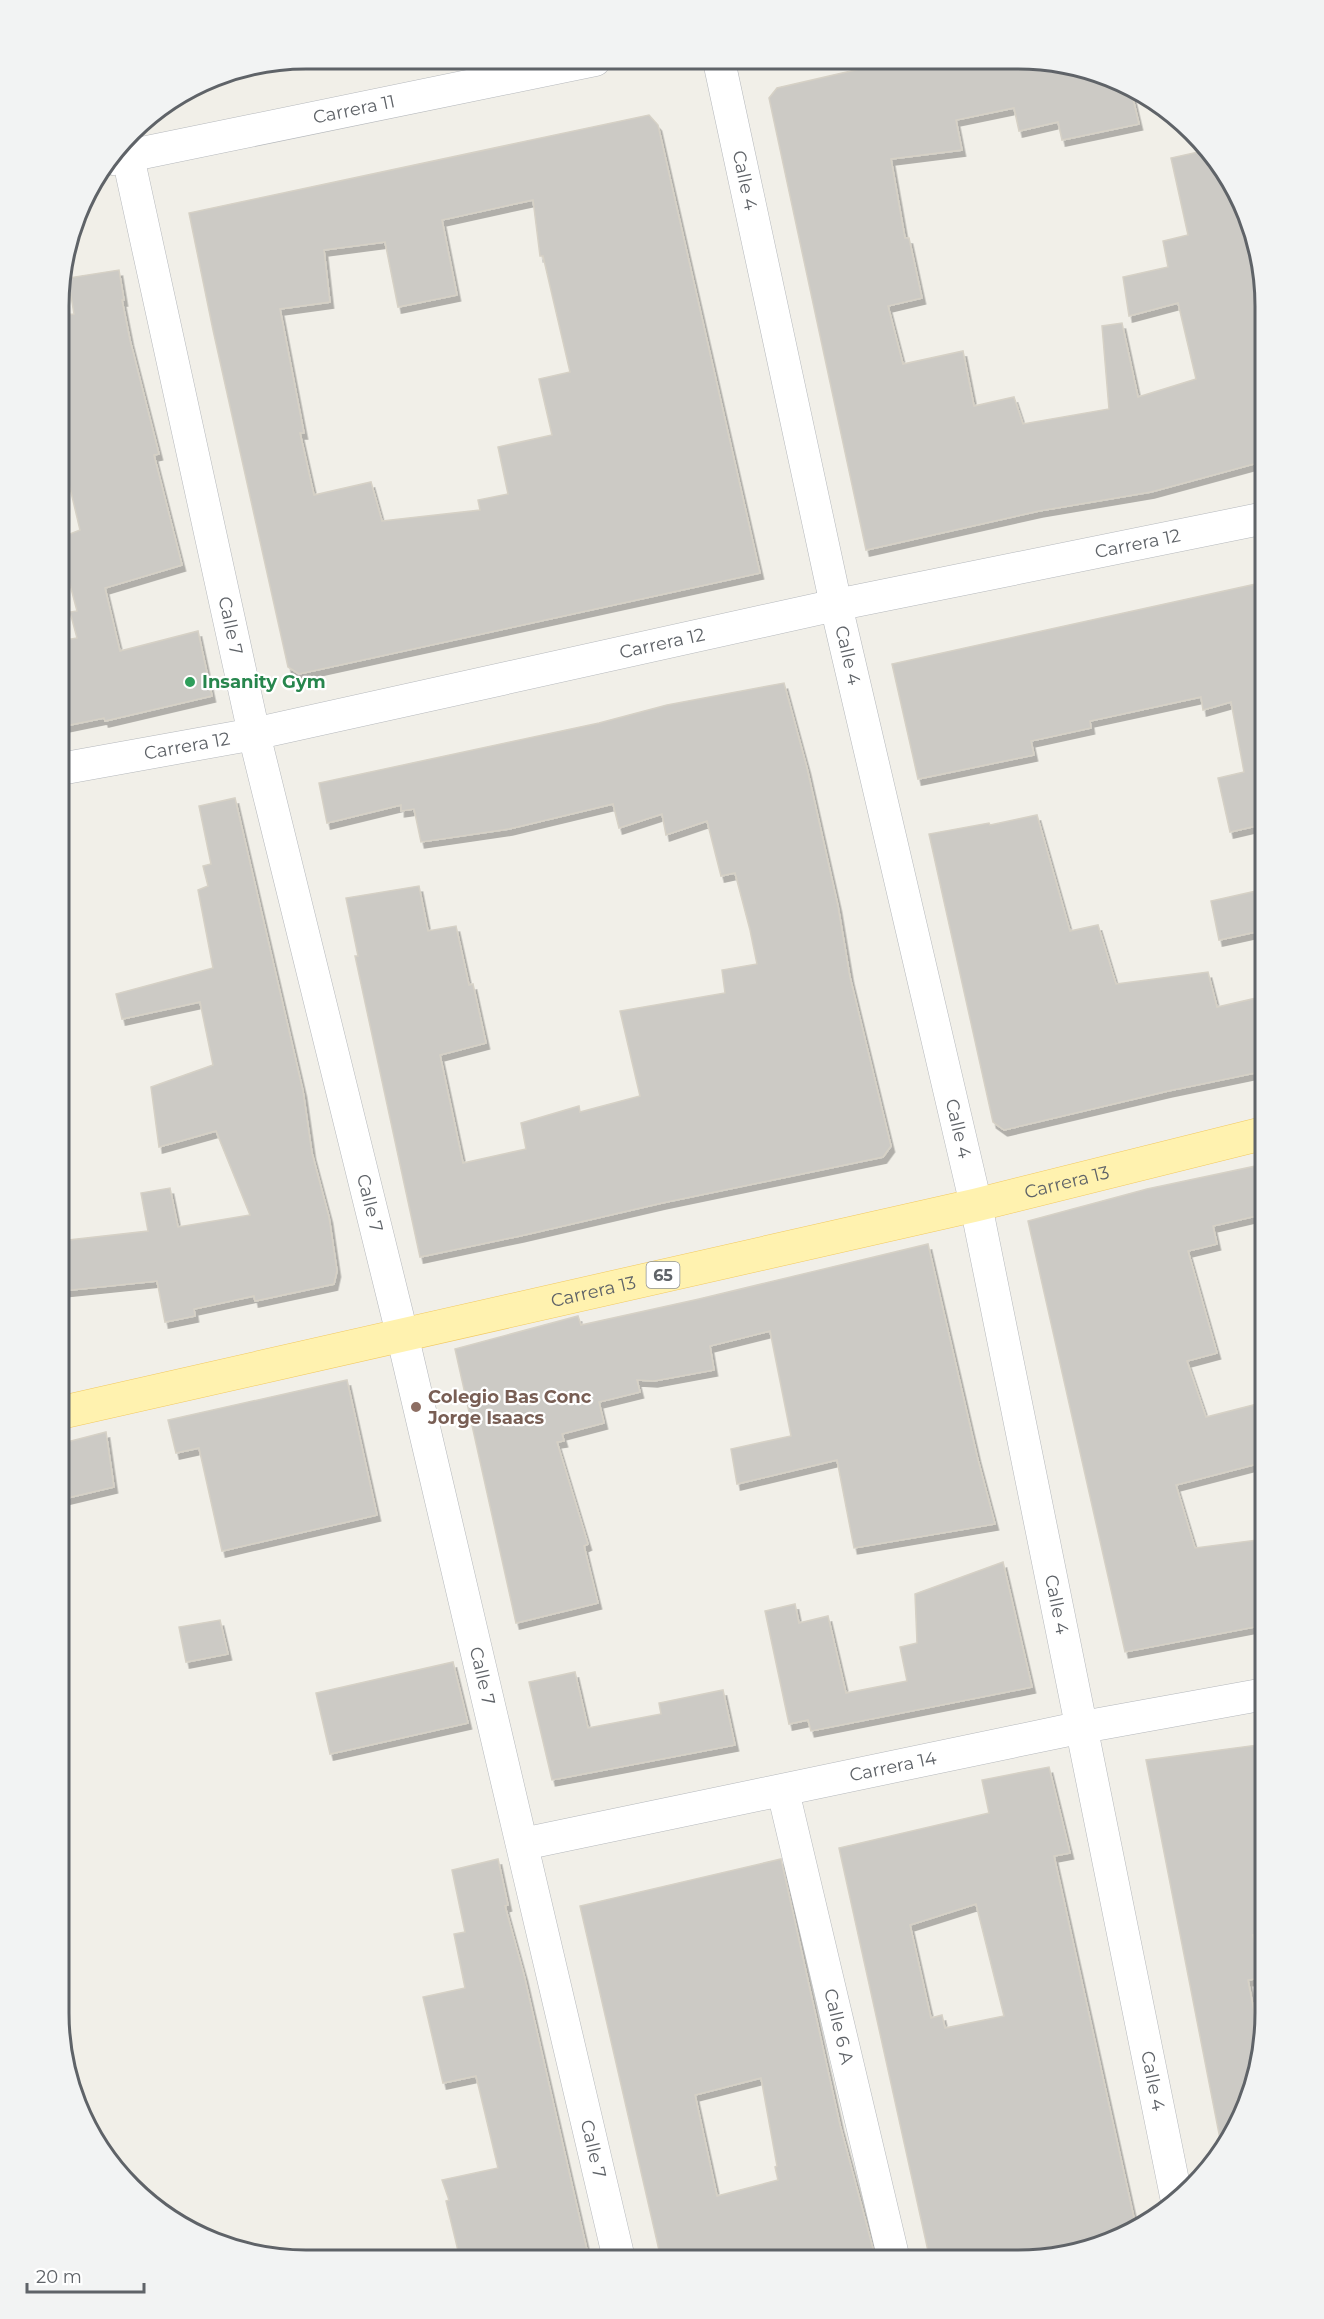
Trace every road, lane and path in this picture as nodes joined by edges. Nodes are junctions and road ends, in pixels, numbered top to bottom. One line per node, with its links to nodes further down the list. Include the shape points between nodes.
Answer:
1 (548, 69): 3 (street, Carrera 11)
2 (721, 69): 6 (street, Calle 4)
3 (126, 152)
4 (123, 156): 7 (street, Calle 7)
5 (1255, 520): 6 (street, Carrera 12)
6 (836, 605): 7 (street, Carrera 12); 10 (street, Calle 4)
7 (254, 734): 8 (street, Carrera 12); 11 (street, Calle 7)
8 (69, 767)
9 (1255, 1135): 10 (main road, Carrera 13 / 65)
10 (976, 1204): 11 (main road, Carrera 13 / 65); 14 (street, Calle 4)
11 (402, 1334): 12 (main road, Carrera 13 / 65); 16 (street, Calle 7)
12 (69, 1411)
13 (1255, 1696): 14 (street, Carrera 14)
14 (1083, 1727): 15 (street, Carrera 14); 17 (street, Calle 4)
15 (783, 1791): 16 (street, Carrera 14); 19 (street, Calle 6 A)
16 (523, 1844): 18 (street, Calle 7)
17 (1175, 2190)
18 (617, 2250)
19 (892, 2250)

